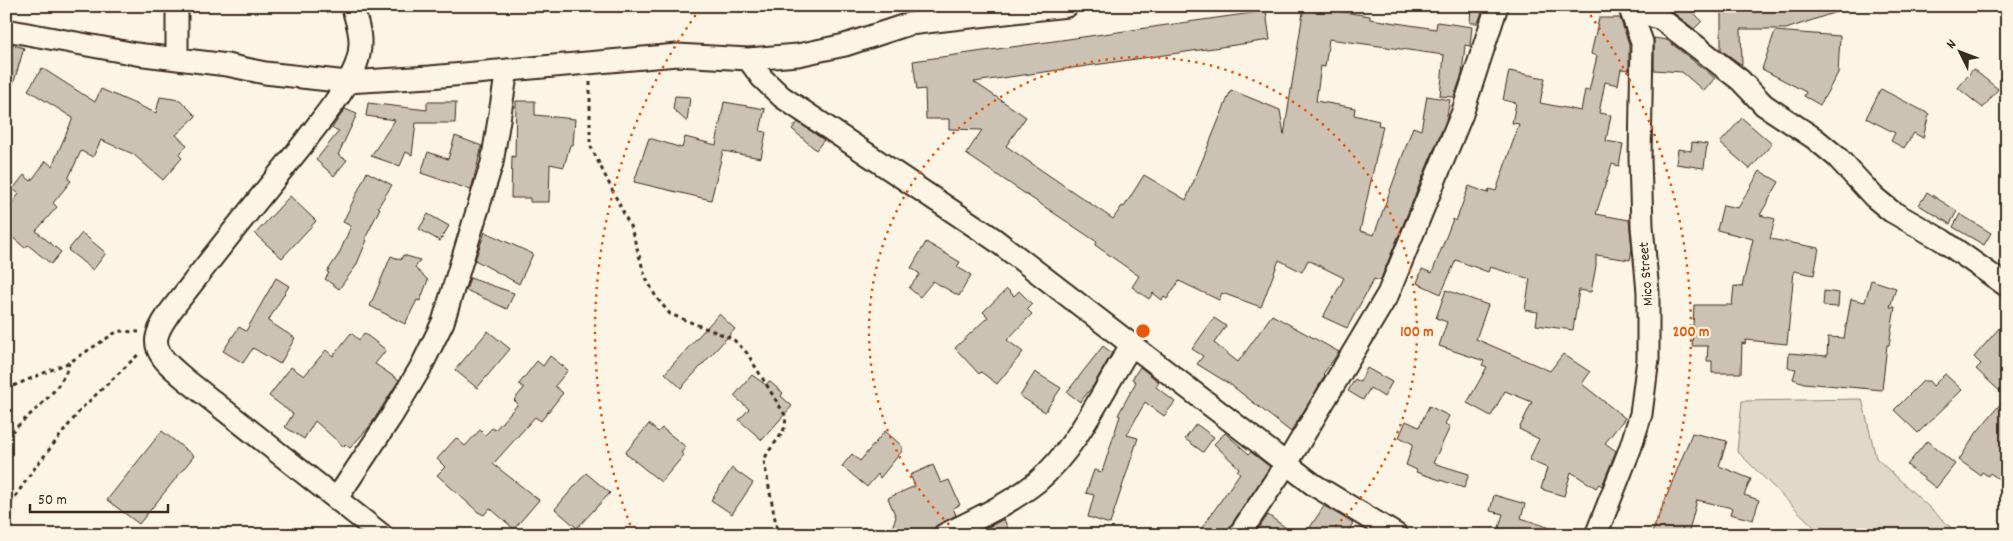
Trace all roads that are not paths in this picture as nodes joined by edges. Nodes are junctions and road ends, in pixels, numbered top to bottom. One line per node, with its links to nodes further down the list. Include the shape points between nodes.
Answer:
1 (177, 6): 7 (street)
2 (352, 6): 10 (street, via 361,30 360,48)
3 (1067, 6): 8 (street, via 909,24 845,45 798,55)
4 (1497, 6): 13 (street, via 1462,114 1388,294)
5 (1630, 7): 11 (street, via 1661,19 1740,80 1764,105 1837,157 1891,211 1942,240); 19 (street, Mico Street, via 1642,42 1641,177 1648,292 1648,359 1642,414)
6 (6, 30): 7 (street, via 136,54)
7 (177, 58): 10 (street, via 265,73)
8 (748, 59): 9 (street, via 678,55); 12 (street, via 782,97 994,239)
9 (507, 70): 10 (street); 14 (street, via 492,162 443,322 392,417)
10 (347, 82): 14 (street, via 318,125 164,321 157,337 157,347 164,359 185,379)
11 (2007, 286)
12 (1132, 344): 13 (street); 16 (street, via 1078,431 1038,481 1010,502)
13 (1287, 463): 17 (street); 18 (street, via 1314,484)
14 (337, 498): 15 (street)
15 (382, 535)
16 (944, 535)
17 (1239, 535)
18 (1397, 535)
19 (1596, 535)

